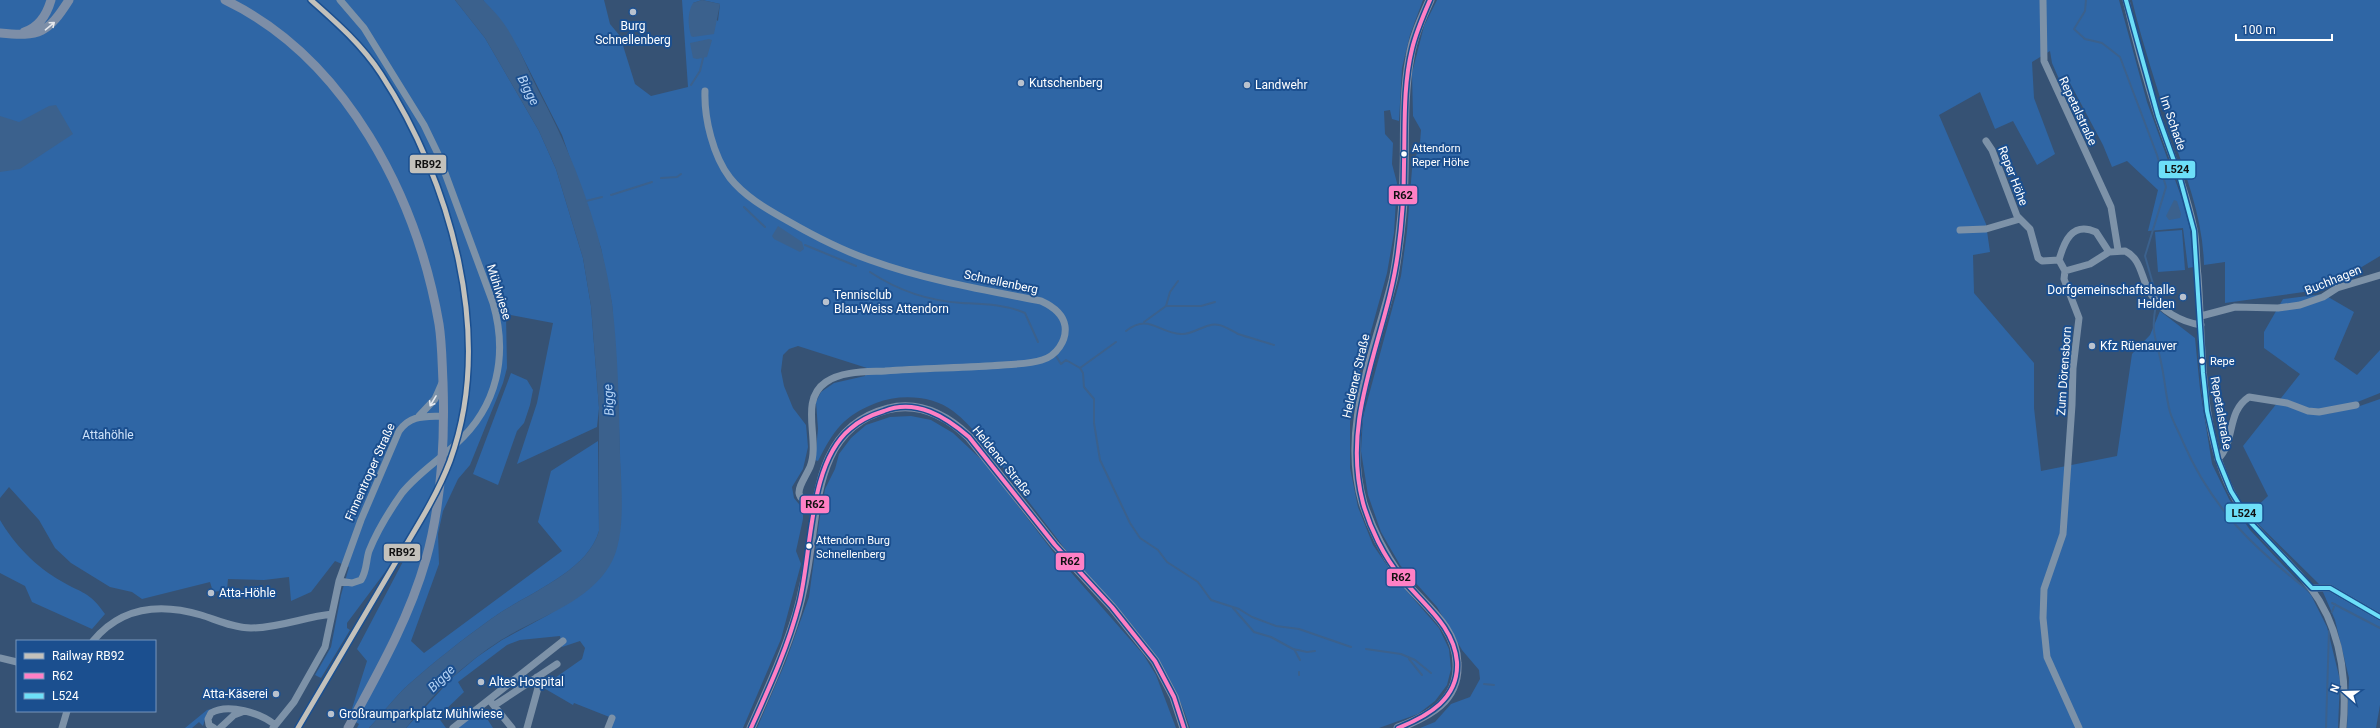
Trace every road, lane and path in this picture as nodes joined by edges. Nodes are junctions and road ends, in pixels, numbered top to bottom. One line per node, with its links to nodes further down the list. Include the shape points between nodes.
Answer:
1 (52, 0): 9 (main road, via 42,20)
2 (69, 0): 9 (main road, one-way to 2, via 33,33 46,29 56,20)
3 (225, 0): 21 (main road, via 272,28 310,62 343,99 375,148 397,190 424,258 439,326)
4 (340, 0): 27 (street, Mühlwiese, via 364,28 424,125 438,154 498,319 500,365 492,391 477,420 456,444 403,492 370,550 361,580 352,584)
5 (1430, 0): 53 (main road, Heldener Straße, via 1410,55 1404,132 1402,222 1394,278 1365,378 1357,418 1356,461 1363,501 1376,536 1400,576 1441,621 1453,640 1457,666 1452,692 1436,710)
6 (2043, 0): 14 (street, Repetalstraße, via 2044,61 2111,207)
7 (2126, 0): 19 (street, Im Schade, via 2158,116 2188,203 2194,231)
8 (0, 33): 9 (main road)
9 (19, 33)
10 (705, 91): 26 (street, Schnellenberg, via 705,106 713,138 730,177 767,209 838,248 930,277 1041,301 1054,309 1064,321 1065,335 1059,349 1042,360 990,366 855,372 825,382 812,404 813,452 811,464 798,492 805,502)
11 (1986, 141): 12 (street, Reper Höhe)
12 (2020, 219): 13 (street, Reper Höhe, via 1986,229); 16 (street, Reper Höhe, via 2030,229 2040,260)
13 (1960, 230)
14 (2118, 250): 15 (street); 20 (street, via 2128,253 2135,260 2150,293 2163,308 2179,319)
15 (2109, 252): 16 (street, via 2096,232 2083,229 2068,236); 17 (street, via 2090,264)
16 (2059, 260): 17 (street)
17 (2065, 271): 54 (street, Zum Dörensborn, via 2064,279 2078,318 2072,368 2064,523 2044,589 2043,618 2050,665)
18 (2380, 274): 19 (street, Buchhagen, via 2337,288 2300,305 2278,308 2235,307)
19 (2201, 316): 20 (street, Im Schade)
20 (2201, 325): 25 (street, Repetalstraße, via 2207,411)
21 (443, 382): 23 (street, Finnentroper Straße, one-way to 23, via 435,400); 24 (main road)
22 (2356, 405): 25 (street, via 2319,412 2250,397 2235,413 2227,448)
23 (419, 416): 24 (street); 27 (street, Finnentroper Straße, via 410,419 396,438 361,520)
24 (444, 416): 46 (main road, via 440,478 426,559 398,633)
25 (2218, 459): 28 (street, Repetalstraße, via 2231,491 2250,522)
26 (816, 505): 51 (main road, Heldener Straße, via 797,613 779,664); 52 (main road, Heldener Straße, via 821,478 830,455 841,436 856,422 878,411 906,407 929,410 953,422 976,445 1055,545 1140,641 1174,697)
27 (339, 581): 29 (street, Finnentroper Straße)
28 (2312, 588): 30 (street, via 2330,588); 55 (street, Repetalstraße, via 2329,619 2342,658 2345,683)
29 (332, 614): 31 (street, via 308,617 271,628 249,628 182,611 154,608 120,618 108,625); 43 (street, Finnentroper Straße, via 320,658 294,702)
30 (2380, 618)
31 (94, 640)
32 (563, 641): 37 (street)
33 (0, 658): 34 (street)
34 (16, 662)
35 (558, 664): 36 (street)
36 (537, 677): 37 (street); 49 (street, via 538,688)
37 (492, 702): 47 (street); 48 (street)
38 (222, 710): 39 (street); 42 (street, via 230,715); 45 (street, via 213,712 208,717 209,724)
39 (248, 711): 42 (street, via 234,715); 43 (street, via 260,714)
40 (67, 712): 44 (street)
41 (612, 718): 50 (street)
42 (222, 726)
43 (274, 726)
44 (62, 728)
45 (214, 728)
46 (348, 728)
47 (452, 728)
48 (512, 728)
49 (526, 728)
50 (608, 728)
51 (751, 728)
52 (1184, 728)
53 (1398, 728)
54 (2079, 728)
55 (2343, 728)

